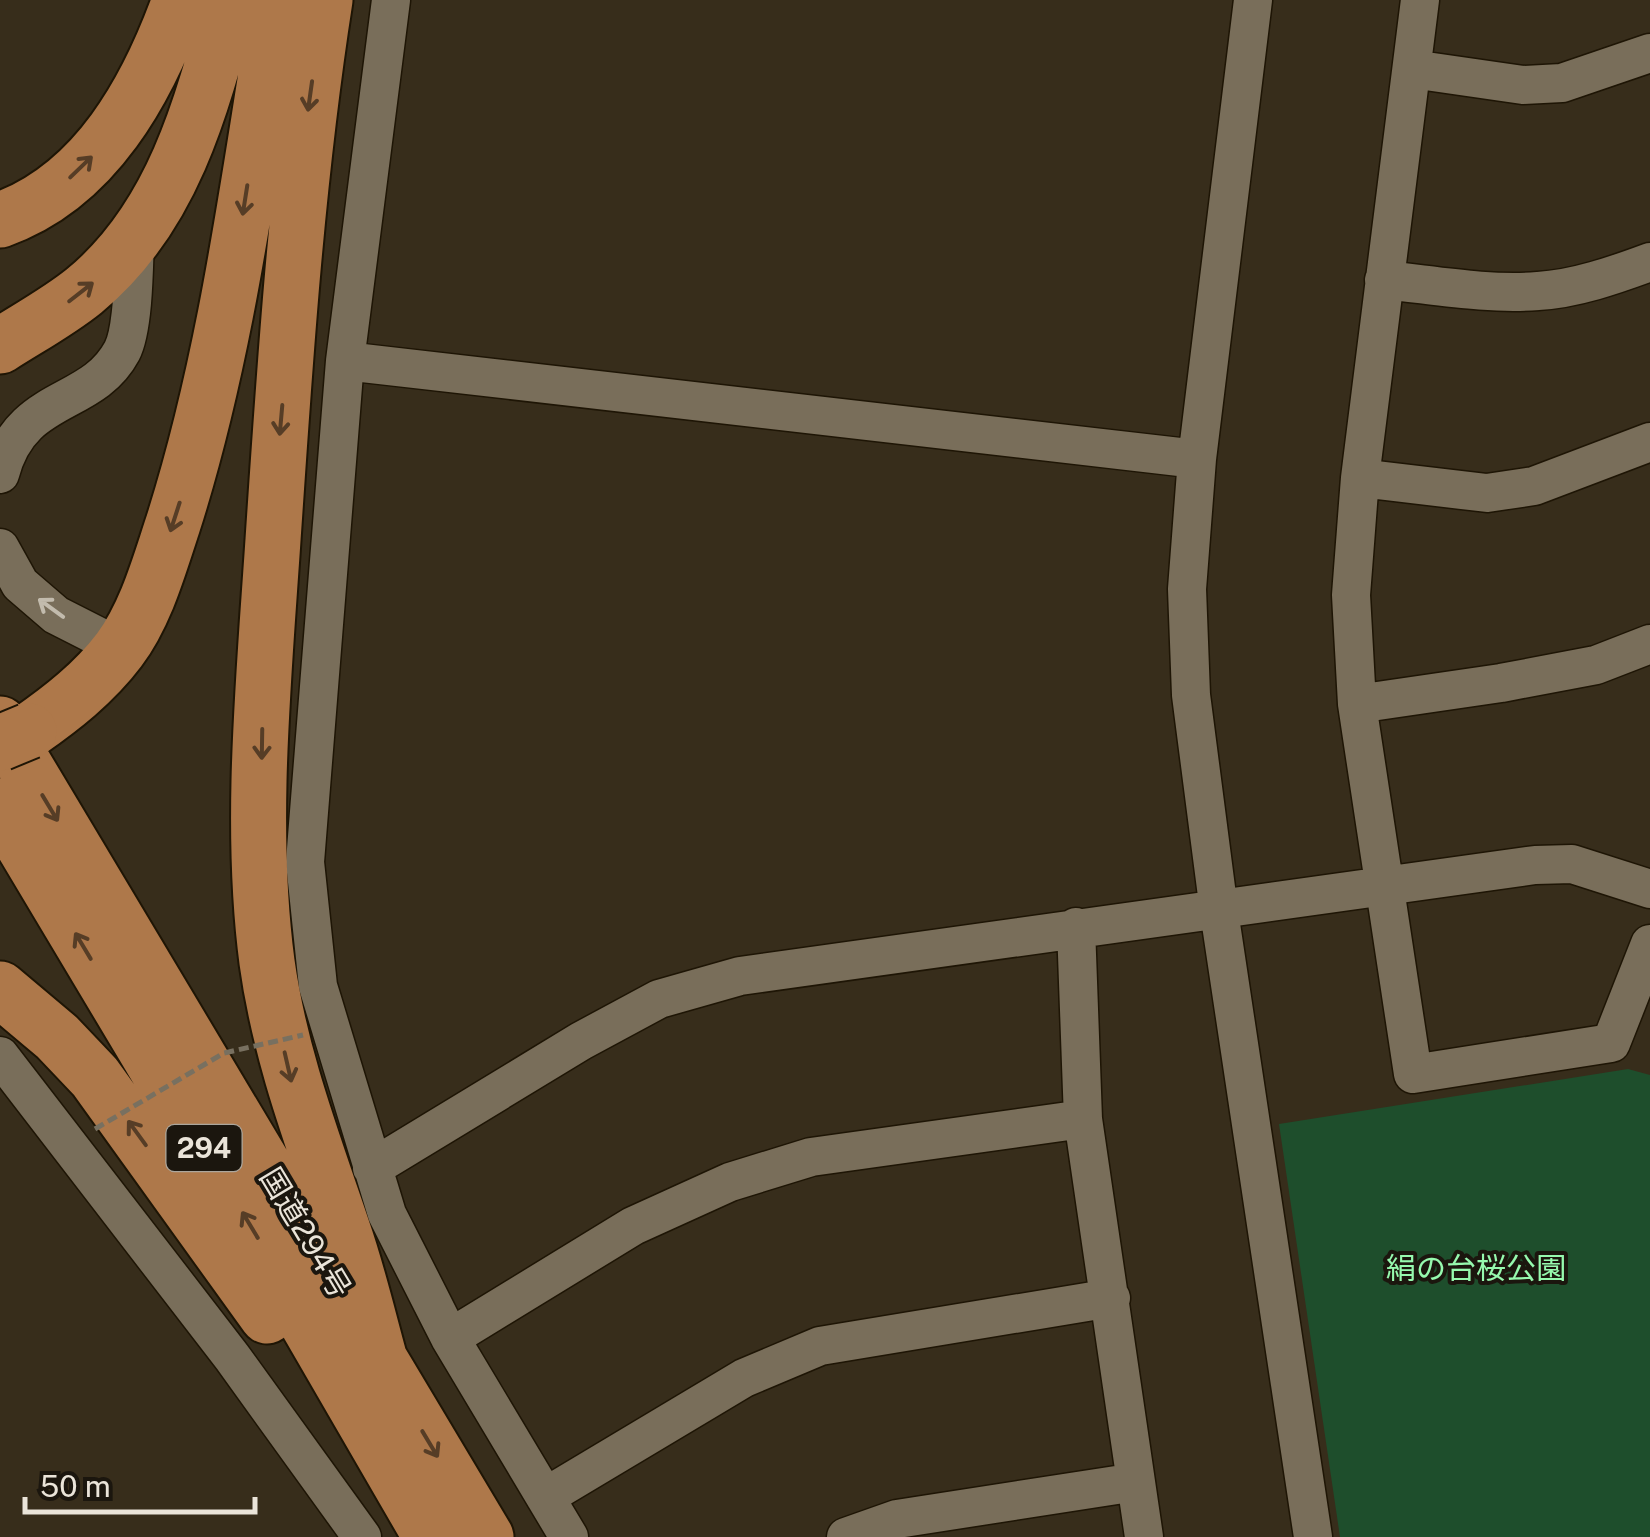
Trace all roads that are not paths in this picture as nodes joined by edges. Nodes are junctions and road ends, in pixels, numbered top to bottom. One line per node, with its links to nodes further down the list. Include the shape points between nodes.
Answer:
1 (180, 0): 10 (highway, one-way to 1, via 50,194 108,139 146,81)
2 (230, 0): 11 (highway, via 178,167)
3 (278, 0): 22 (highway, one-way to 22, via 241,225 185,485 141,612)
4 (325, 0): 37 (highway, one-way to 37, via 309,102 280,428 264,672 261,899 292,1083)
5 (392, 0): 15 (street)
6 (1253, 0): 17 (street)
7 (1420, 0): 9 (street)
8 (1650, 53): 9 (street, via 1562,83 1524,86)
9 (1412, 69): 13 (street)
10 (0, 220)
11 (135, 236): 14 (highway, one-way to 11, via 83,292); 18 (street, via 123,350 100,378 31,418 6,452)
12 (1650, 262): 13 (street, via 1540,292)
13 (1384, 280): 19 (street)
14 (0, 346)
15 (345, 361): 17 (street); 34 (street, via 305,862 318,986)
16 (1650, 442): 19 (street, via 1534,486 1486,493)
17 (1197, 459): 28 (street, via 1187,589 1191,696)
18 (0, 474)
19 (1360, 478): 23 (street, via 1351,594)
20 (0, 548): 22 (street, one-way to 20, via 56,615 20,584)
21 (1650, 644): 23 (street, via 1596,665)
22 (120, 648): 24 (highway, via 65,706)
23 (1357, 704): 26 (street)
24 (10, 733): 37 (highway, 国道294号 / 294, one-way to 37)
25 (0, 806): 40 (highway, 国道294号 / 294, one-way to 25)
26 (1384, 884): 27 (street, via 1572,864); 28 (street); 30 (street, via 1413,1074 1611,1043)
27 (1650, 889)
28 (1219, 910): 29 (street); 46 (street)
29 (1076, 927): 33 (street); 34 (street, via 740,976 660,999)
30 (1650, 944)
31 (0, 989): 40 (highway, one-way to 31, via 328,1402 95,1077)
32 (0, 1056): 41 (street)
33 (1082, 1119): 35 (street); 36 (street, via 811,1158 730,1182 633,1226)
34 (372, 1168): 36 (street, via 387,1214)
35 (1110, 1298): 38 (street); 39 (street, via 820,1346 744,1378)
36 (450, 1338): 39 (street)
37 (380, 1360): 42 (highway, 国道294号 / 294, one-way to 42)
38 (1136, 1482): 44 (street, via 898,1519); 45 (street)
39 (545, 1497): 43 (street)
40 (418, 1514)
41 (362, 1537)
42 (486, 1537)
43 (568, 1537)
44 (846, 1537)
45 (1144, 1537)
46 (1314, 1537)

